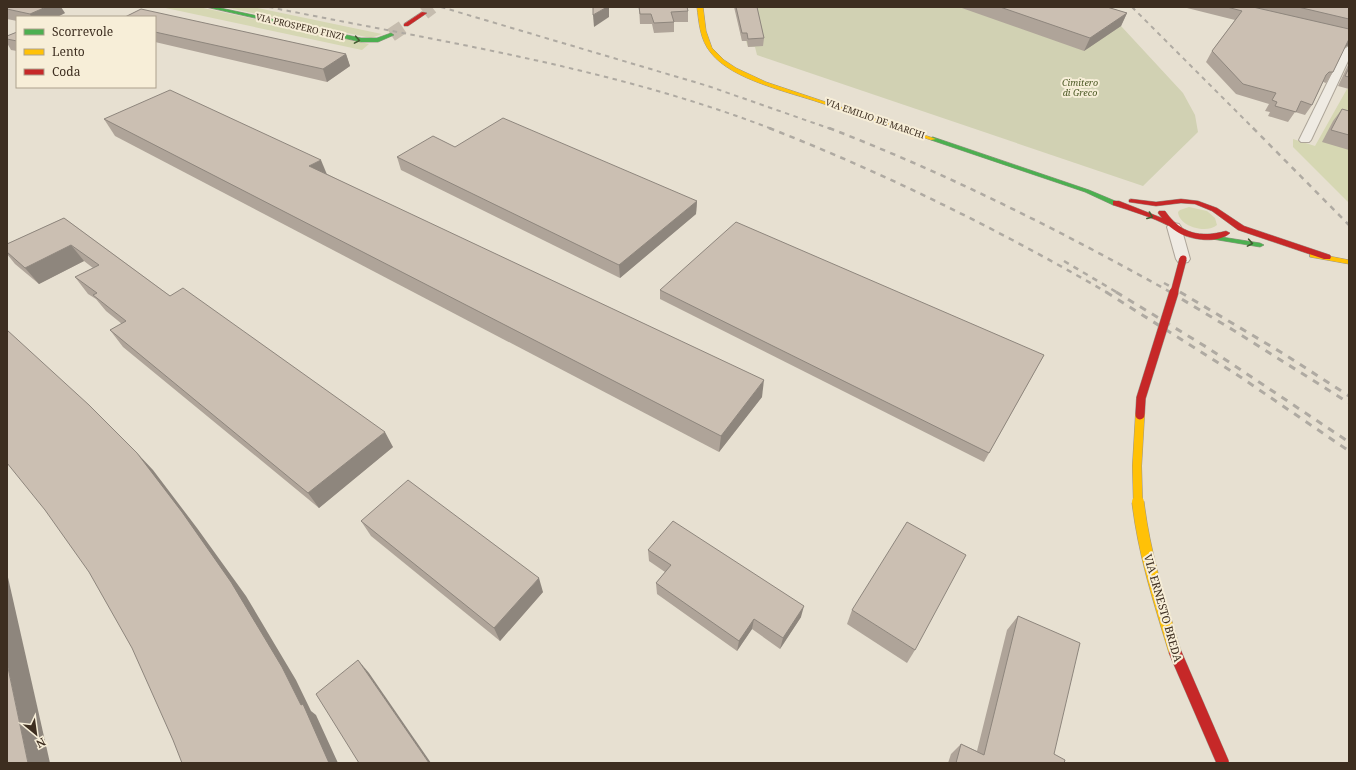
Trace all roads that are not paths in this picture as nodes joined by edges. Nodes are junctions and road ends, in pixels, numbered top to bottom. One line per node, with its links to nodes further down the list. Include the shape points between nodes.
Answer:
1 (208, 7): 5 (street, VIA PROSPERO FINZI, one-way to 5, via 356,40 375,41)
2 (700, 7): 8 (street, VIA EMILIO DE MARCHI, via 709,47 722,61 735,69 778,87)
3 (424, 13): 4 (street)
4 (406, 25)
5 (391, 34)
6 (1349, 49): 7 (street)
7 (1305, 140)
8 (1087, 191): 9 (street, VIA EMILIO DE MARCHI, via 1138,203); 11 (street, VIA EMILIO DE MARCHI, one-way to 11)
9 (1168, 202): 10 (street, VIA EMILIO DE MARCHI, via 1185,200 1205,204); 11 (street, via 1162,213)
10 (1228, 221): 12 (street, via 1229,228 1226,233); 15 (street, VIA EMILIO DE MARCHI)
11 (1172, 225): 12 (street, VIA EMILIO DE MARCHI, via 1186,233); 14 (street, VIA ERNESTO BREDA)
12 (1207, 237): 13 (street); 15 (street, VIA EMILIO DE MARCHI, one-way to 15)
13 (1195, 246)
14 (1184, 252): 17 (street, VIA ERNESTO BREDA, bridge, via 1177,284 1141,398 1136,459 1140,516 1154,582 1177,660)
15 (1327, 257): 16 (street, VIA EMILIO DE MARCHI)
16 (1345, 261)
17 (1223, 763)

